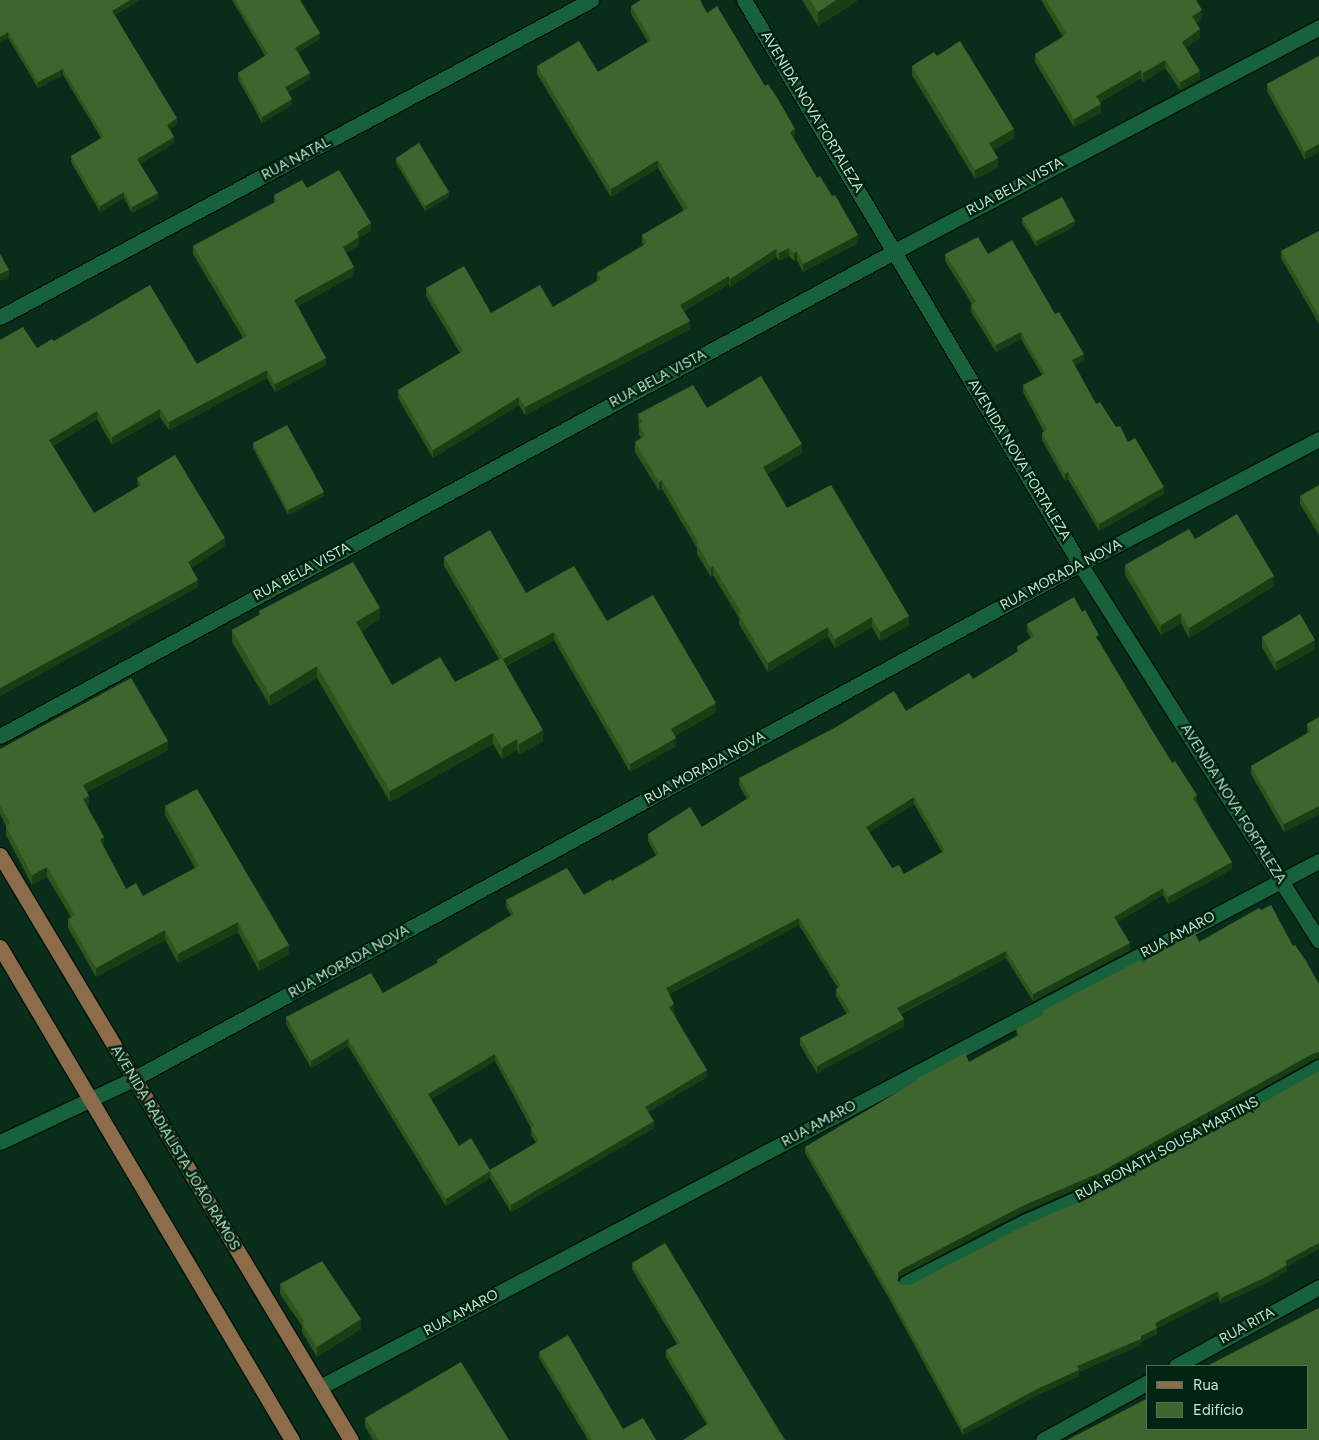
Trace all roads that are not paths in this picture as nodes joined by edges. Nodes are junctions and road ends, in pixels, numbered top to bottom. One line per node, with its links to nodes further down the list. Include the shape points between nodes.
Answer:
1 (591, 0): 5 (street, RUA NATAL)
2 (744, 0): 4 (street, AVENIDA NOVA FORTALEZA)
3 (1319, 26): 4 (street, RUA BELA VISTA)
4 (894, 251): 7 (street, AVENIDA NOVA FORTALEZA); 8 (street, RUA BELA VISTA)
5 (0, 317)
6 (1319, 439): 7 (street, RUA MORADA NOVA)
7 (1080, 564): 11 (street, AVENIDA NOVA FORTALEZA); 15 (street, RUA MORADA NOVA)
8 (0, 736)
9 (0, 854): 15 (main road, AVENIDA RADIALISTA JOÃO RAMOS)
10 (1319, 861): 11 (street, RUA AMARO)
11 (1282, 880): 12 (street, AVENIDA NOVA FORTALEZA); 22 (street, RUA AMARO)
12 (1319, 940)
13 (0, 947): 16 (main road)
14 (1319, 1067): 18 (street, RUA RONATH SOUSA MARTINS, via 1103,1187 1024,1222)
15 (133, 1079): 16 (street, RUA MORADA NOVA); 22 (main road, AVENIDA RADIALISTA JOÃO RAMOS)
16 (92, 1099): 17 (street, RUA MORADA NOVA); 23 (main road)
17 (0, 1142)
18 (906, 1283)
19 (1319, 1287): 20 (street, RUA RITA)
20 (1178, 1365)
21 (1146, 1383): 25 (street)
22 (320, 1387): 24 (main road, AVENIDA RADIALISTA JOÃO RAMOS)
23 (292, 1440)
24 (351, 1440)
25 (1043, 1440)

